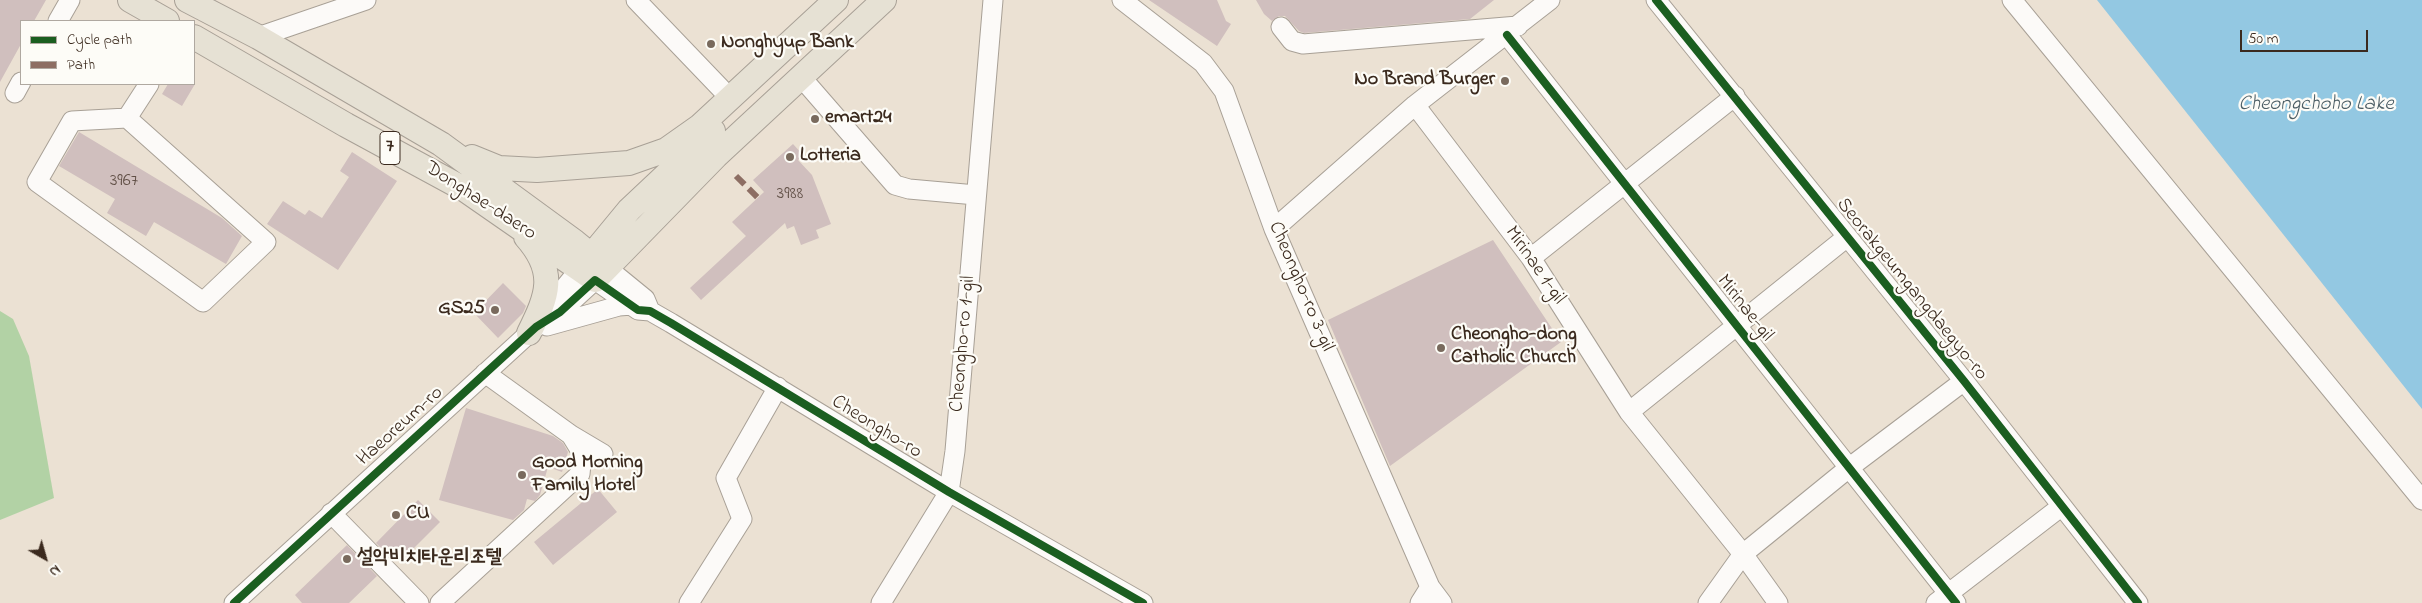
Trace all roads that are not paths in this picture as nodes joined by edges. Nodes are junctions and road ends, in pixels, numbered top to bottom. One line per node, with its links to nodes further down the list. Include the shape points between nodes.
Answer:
1 (70, 0): 14 (street)
2 (130, 0): 15 (main road)
3 (366, 0): 19 (street)
4 (636, 0): 24 (street)
5 (836, 0): 18 (main road, Donghae-daero / 7)
6 (884, 0): 21 (main road)
7 (993, 0): 29 (street, Cheongho-ro 1-gil)
8 (1122, 0): 31 (street, Cheongho-ro 3-gil, via 1203,63 1224,91)
9 (1550, 0): 16 (street)
10 (1656, 0): 23 (street, Seorakgeumgangdaegyo-ro)
11 (2012, 0): 47 (street)
12 (203, 4): 19 (main road, Donghae-daero / 7)
13 (1469, 19): 16 (street)
14 (59, 20)
15 (165, 20)
16 (1519, 25): 17 (street, via 1304,44 1292,40); 25 (street); 28 (street, Mirinae-gil)
17 (1281, 27)
18 (798, 35): 24 (main road, Donghae-daero / 7); 34 (main road, Donghae-daero / 7, via 764,82 629,210)
19 (258, 37): 27 (main road, Donghae-daero / 7)
20 (195, 38): 30 (main road, Donghae-daero / 7, via 464,189)
21 (801, 77): 29 (street, via 895,185); 34 (main road)
22 (148, 85): 26 (street)
23 (1735, 96): 28 (street); 32 (street, Seorakgeumgangdaegyo-ro)
24 (730, 98): 27 (main road, Donghae-daero / 7, via 700,126 666,150 628,163 537,170 499,168)
25 (1415, 105): 31 (street); 33 (street, Mirinae 1-gil)
26 (127, 118): 26 (street, via 72,121 37,182 203,302 266,242)
27 (441, 144): 34 (main road, Donghae-daero / 7)
28 (1625, 184): 33 (street); 37 (street, Mirinae-gil)
29 (976, 195): 46 (street, Cheongho-ro 1-gil)
30 (512, 221): 34 (main road, Donghae-daero / 7); 38 (main road, via 540,253 544,265 547,288)
31 (1274, 229): 51 (street, Cheongho-ro 3-gil)
32 (1847, 237): 37 (street); 40 (street, Seorakgeumgangdaegyo-ro)
33 (1531, 258): 42 (street, Mirinae 1-gil)
34 (593, 268): 35 (street, Cheongho-ro); 36 (street, Cheongho-ro, via 645,299); 38 (street, Haeoreum-ro, via 551,304)
35 (632, 305): 36 (street, Cheongho-ro, via 638,310); 38 (street)
36 (650, 311): 41 (street, Cheongho-ro)
37 (1737, 326): 42 (street); 45 (street, Mirinae-gil)
38 (536, 327): 39 (street, Haeoreum-ro)
39 (486, 373): 43 (street); 49 (street, Haeoreum-ro)
40 (1964, 382): 45 (street); 48 (street, Seorakgeumgangdaegyo-ro)
41 (778, 387): 46 (street, Cheongho-ro); 56 (street, via 726,478 742,519)
42 (1629, 412): 50 (street, Mirinae 1-gil)
43 (571, 435): 44 (street); 55 (street, via 582,453 580,474)
44 (603, 454)
45 (1850, 467): 50 (street); 52 (street, Mirinae-gil)
46 (949, 492): 57 (street); 58 (street, Cheongho-ro)
47 (2422, 500)
48 (2062, 506): 52 (street); 63 (street, Seorakgeumgangdaegyo-ro)
49 (331, 513): 53 (street, Haeoreum-ro); 54 (street)
50 (1743, 554): 61 (street); 62 (street, Mirinae 1-gil)
51 (1430, 586): 59 (street); 60 (street, Cheongho-ro 3-gil)
52 (1947, 600)
53 (234, 603)
54 (419, 603)
55 (440, 603)
56 (689, 603)
57 (881, 603)
58 (1143, 603)
59 (1420, 603)
60 (1442, 603)
61 (1708, 603)
62 (1778, 603)
63 (2138, 603)

